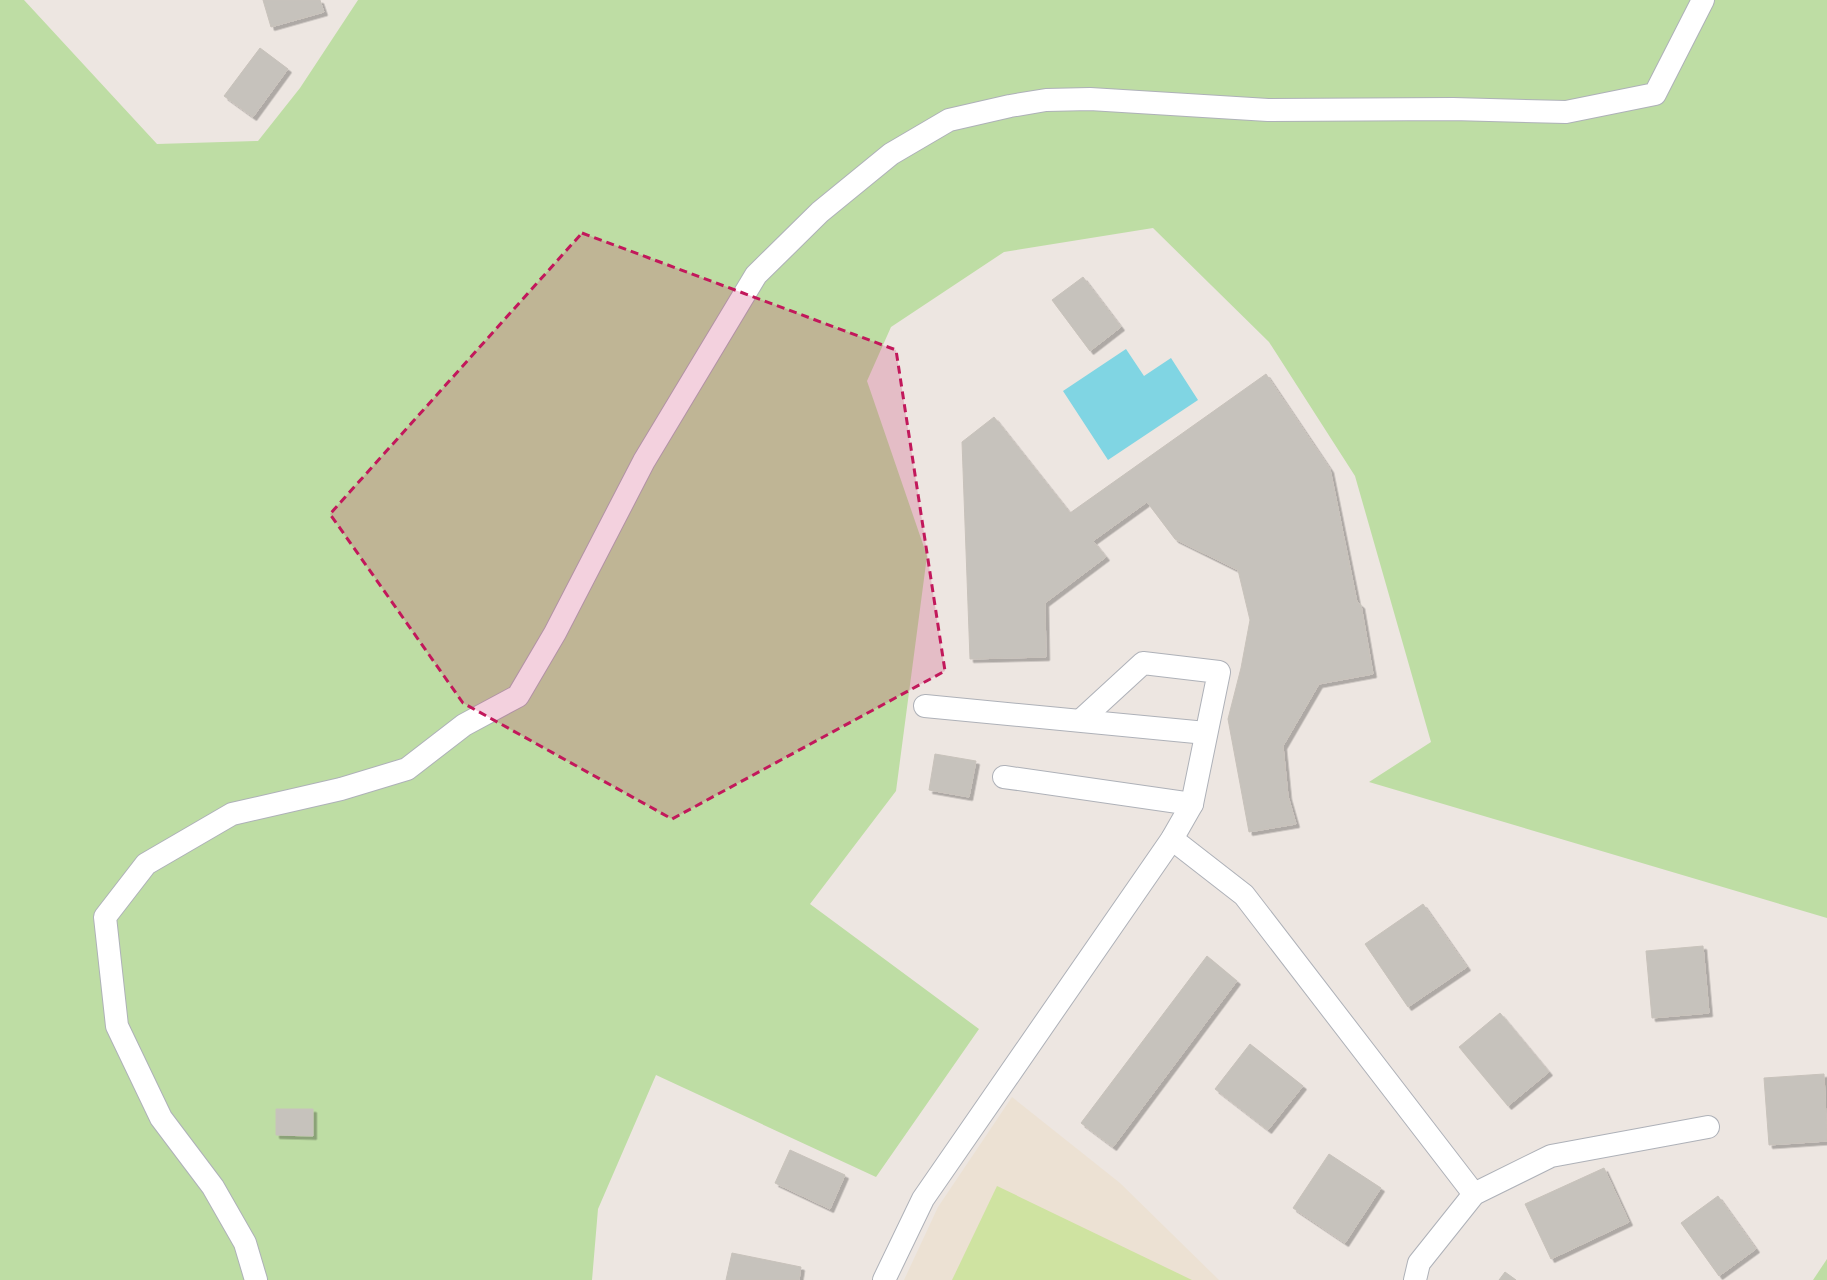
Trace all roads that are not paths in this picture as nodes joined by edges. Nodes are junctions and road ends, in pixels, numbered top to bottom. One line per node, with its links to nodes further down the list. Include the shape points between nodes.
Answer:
1 (1703, 0): 10 (lane, via 1655,94 1566,112 1454,109 1268,110 1090,99 1046,100 949,120 890,154 820,212 756,275 644,461 555,633 518,696 464,725 407,769 341,789 232,814 146,864 105,917 117,1026 161,1118 213,1187 245,1242)
2 (925, 706): 3 (lane)
3 (1081, 720): 4 (lane); 4 (lane, via 1143,663 1219,672)
4 (1206, 733): 6 (lane)
5 (1004, 777): 6 (lane)
6 (1192, 804): 7 (lane)
7 (1172, 839): 9 (lane, via 1244,896); 11 (lane, via 924,1199)
8 (1708, 1126): 9 (lane, via 1551,1156)
9 (1474, 1194): 12 (lane, via 1419,1263)
10 (256, 1280)
11 (884, 1280)
12 (1415, 1280)

